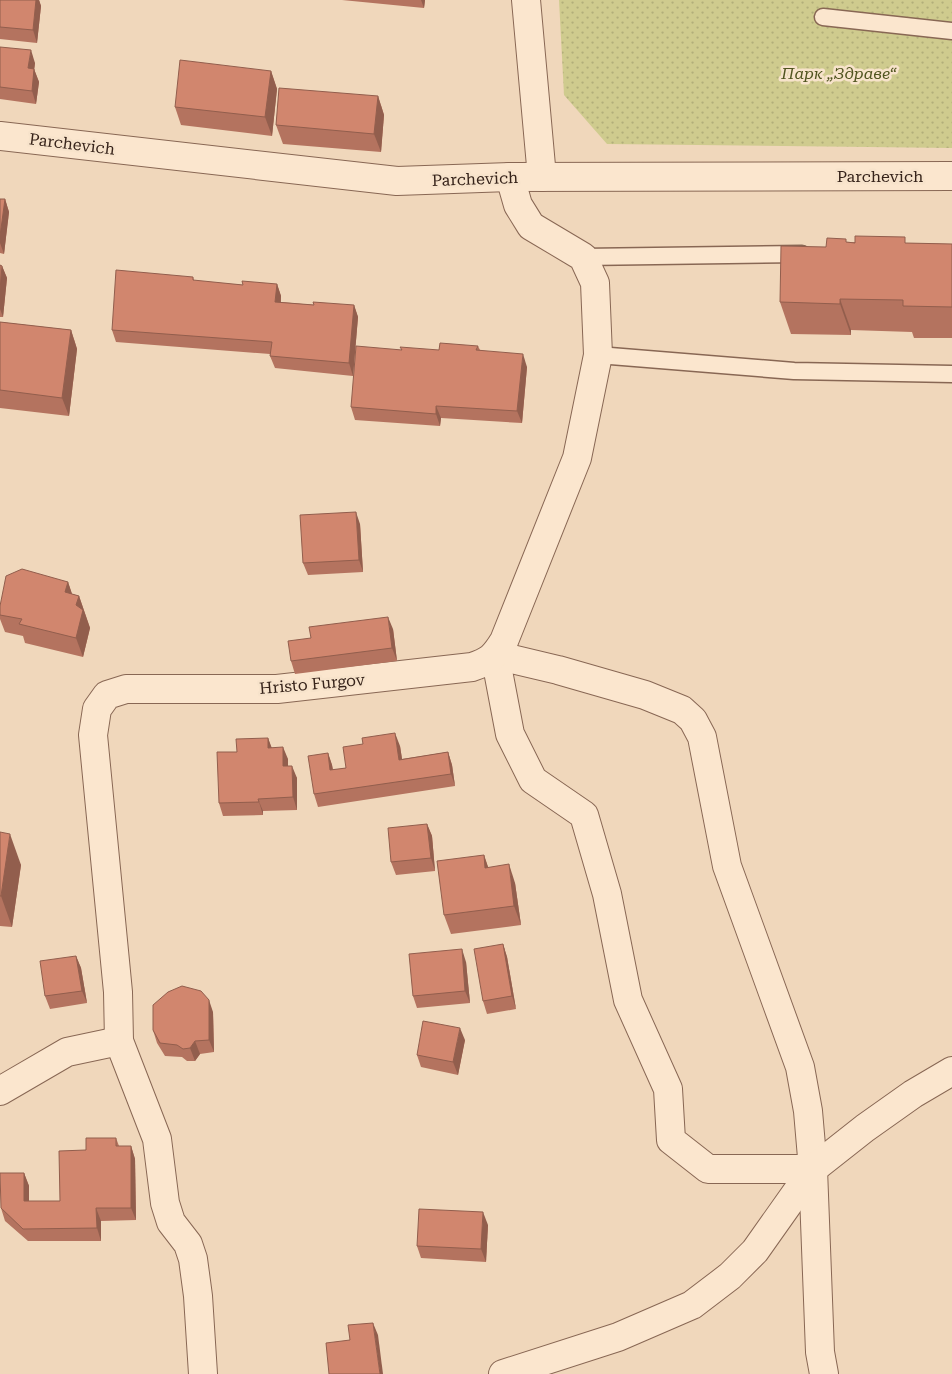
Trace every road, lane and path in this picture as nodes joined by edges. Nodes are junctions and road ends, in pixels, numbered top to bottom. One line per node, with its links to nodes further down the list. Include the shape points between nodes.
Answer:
1 (526, 0): 7 (street)
2 (823, 17): 3 (lane)
3 (952, 31)
4 (0, 136): 6 (street, Parchevich, via 397,182)
5 (952, 176): 7 (street, Parchevich)
6 (510, 177): 7 (street, Parchevich); 9 (street, via 518,206 531,226)
7 (542, 178)
8 (812, 254): 9 (lane)
9 (583, 257): 10 (street, via 595,283)
10 (598, 355): 11 (lane, via 794,371); 12 (street, via 577,458 504,641)
11 (952, 374)
12 (495, 655): 13 (street, Hristo Furgov, via 487,662 472,667 277,689 126,690 106,695 97,710 94,735 118,992); 16 (street, via 645,695 682,710 693,720 702,737 727,866 800,1067); 16 (street, via 510,734 533,780 584,815 607,894 628,1000 668,1089 671,1140 708,1170)
13 (119, 1041): 15 (street, via 67,1052); 17 (street, via 157,1139 165,1203 171,1222 188,1244 193,1259)
14 (952, 1070): 16 (street, via 865,1128)
15 (0, 1091)
16 (813, 1169): 18 (street, via 756,1251 692,1305 618,1337); 19 (street, via 820,1352)
17 (203, 1374)
18 (503, 1374)
19 (824, 1374)

